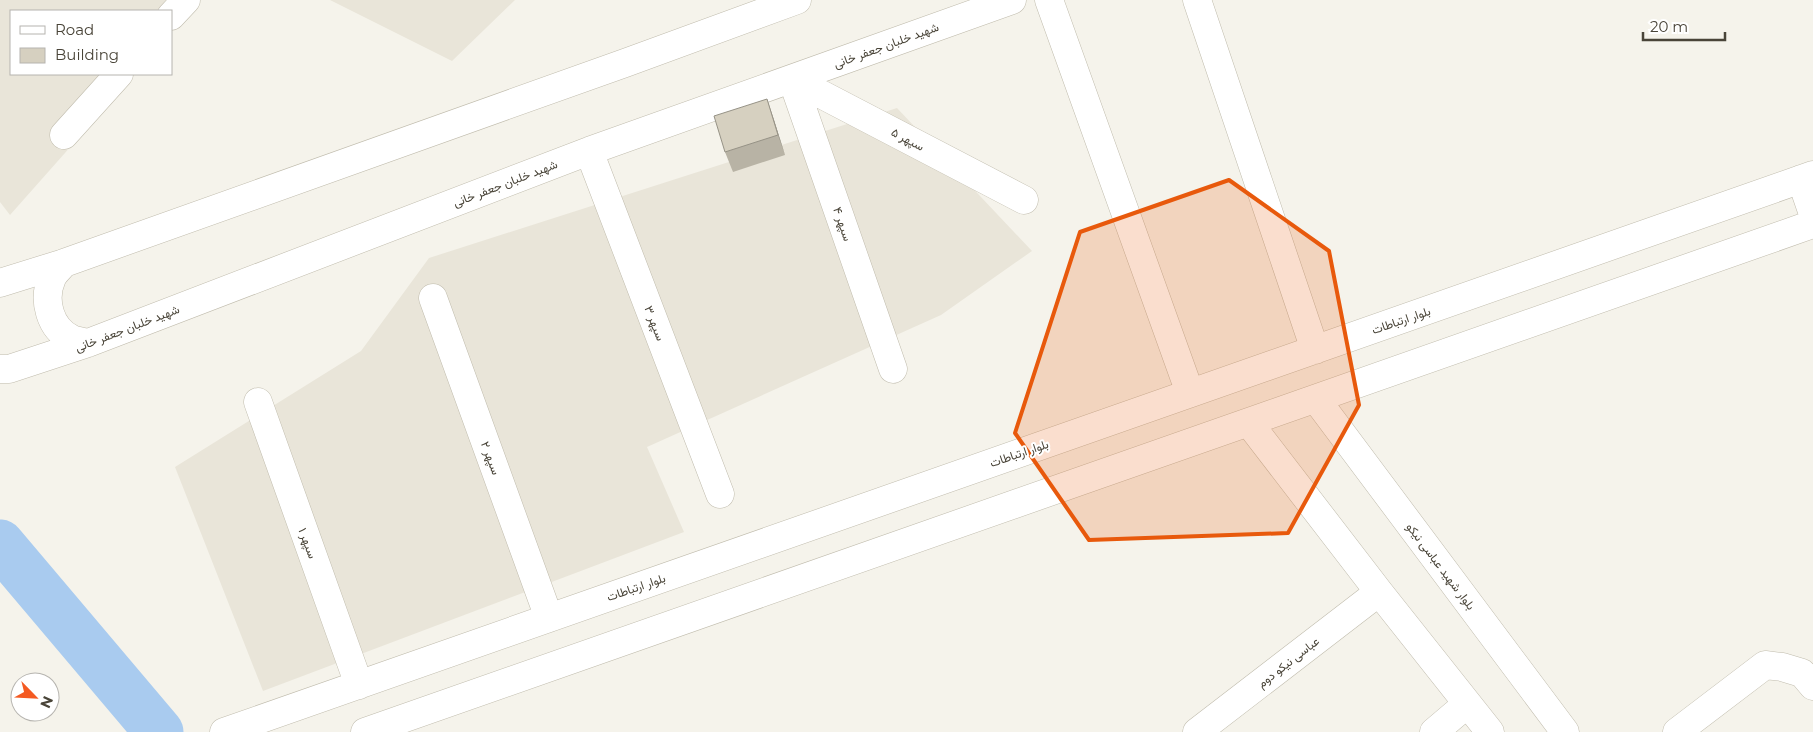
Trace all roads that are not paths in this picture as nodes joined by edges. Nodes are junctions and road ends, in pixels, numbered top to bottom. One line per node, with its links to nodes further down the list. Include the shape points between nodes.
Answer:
1 (186, 0): 6 (street)
2 (797, 0): 15 (street)
3 (1012, 0): 8 (street, شهید خلبان جعفر خانی)
4 (1049, 0): 22 (street)
5 (1197, 0): 19 (street)
6 (172, 15)
7 (118, 75): 9 (street)
8 (792, 79): 10 (street, شهید خلبان جعفر خانی); 12 (street, سپهر ۵); 21 (street, سپهر ۴)
9 (64, 135)
10 (589, 151): 18 (street, شهید خلبان جعفر خانی); 26 (street, سپهر ۳)
11 (1807, 177): 13 (street); 19 (street, بلوار ارتباطات)
12 (1024, 200)
13 (1813, 214)
14 (1813, 224): 23 (street)
15 (64, 263): 16 (street); 18 (street, via 52,277 47,295 49,313 58,328 71,338)
16 (0, 283)
17 (432, 298): 28 (street, سپهر ۲)
18 (88, 343): 20 (street, شهید خلبان جعفر خانی)
19 (1315, 350): 22 (street, بلوار ارتباطات)
20 (0, 370)
21 (893, 370)
22 (1190, 393): 28 (street, بلوار ارتباطات)
23 (1316, 399): 25 (street); 37 (street, بلوار شهید عباسی نیکو)
24 (258, 402): 29 (street, سپهر ۱)
25 (1250, 423): 27 (street); 33 (street)
26 (720, 494)
27 (1379, 592): 31 (street); 34 (street, عباسی نیکو دوم)
28 (549, 618): 29 (street, بلوار ارتباطات)
29 (359, 685): 32 (street, بلوار ارتباطات)
30 (1813, 686): 38 (street, via 1802,673 1765,665)
31 (1467, 704): 35 (street); 36 (street)
32 (224, 732)
33 (365, 732)
34 (1197, 732)
35 (1434, 732)
36 (1490, 732)
37 (1566, 732)
38 (1676, 732)

